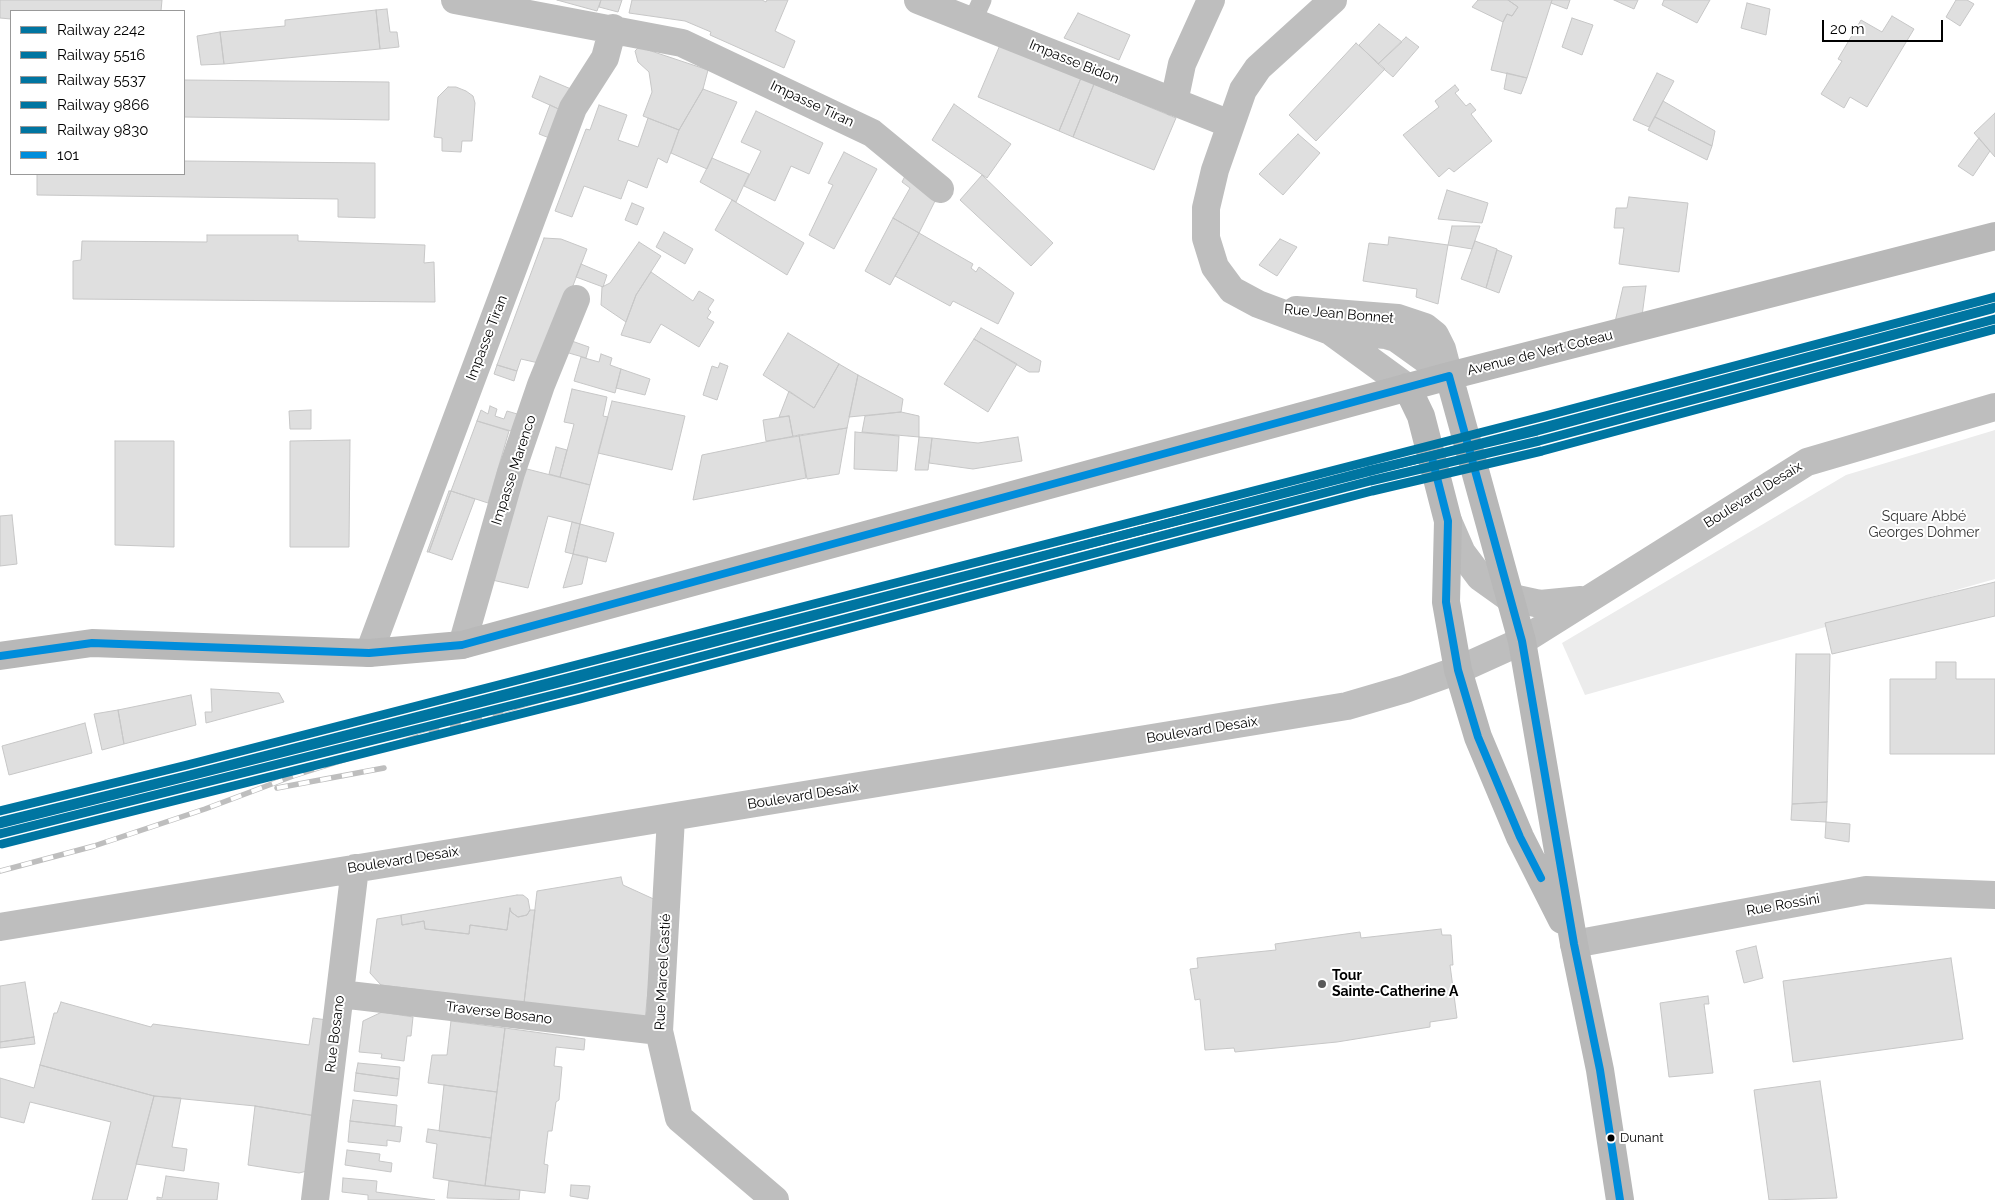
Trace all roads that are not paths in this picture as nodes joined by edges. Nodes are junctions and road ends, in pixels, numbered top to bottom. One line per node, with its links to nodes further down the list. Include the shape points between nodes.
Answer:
1 (456, 0): 6 (street, Impasse Tiran)
2 (918, 0): 5 (street, Impasse Bidon)
3 (1211, 0): 7 (street, via 1182,64)
4 (1334, 0): 8 (street, Rue Jean Bonnet, via 1258,68 1243,90)
5 (977, 11): 7 (street, Impasse Bidon)
6 (613, 28): 9 (street, Impasse Tiran, via 682,43 872,132); 22 (street, Impasse Tiran, via 605,58 573,108)
7 (1174, 102): 8 (street, Impasse Bidon)
8 (1230, 124): 12 (street, Rue Jean Bonnet, via 1206,208 1209,252 1222,279 1232,290)
9 (940, 189)
10 (1995, 236): 14 (street, Avenue de Vert Coteau)
11 (576, 299): 21 (street, Impasse Marenco, via 541,385 511,473)
12 (1274, 309): 13 (street, Rue Jean Bonnet); 14 (street, Rue Jean Bonnet, via 1350,313 1412,322 1435,335)
13 (1330, 331): 14 (street, Rue Jean Bonnet, via 1391,336); 15 (street, Rue Jean Bonnet)
14 (1449, 376): 15 (street, Avenue de Vert Coteau); 18 (street)
15 (1407, 387): 17 (street, via 1421,416); 21 (street, Avenue de Vert Coteau)
16 (1995, 407): 19 (street, Boulevard Desaix, via 1807,462)
17 (1448, 521): 18 (street, Boulevard Desaix, via 1462,553 1480,577); 24 (street, via 1446,602)
18 (1508, 597): 19 (street, Boulevard Desaix, via 1540,604); 20 (street)
19 (1584, 600): 20 (street, Boulevard Desaix)
20 (1522, 642): 24 (street, Boulevard Desaix); 29 (street)
21 (462, 645): 22 (street, Avenue de Vert Coteau)
22 (369, 653): 23 (street, Avenue de Vert Coteau, via 92,643)
23 (0, 656)
24 (1458, 670): 25 (street, Boulevard Desaix, via 1405,690 1348,706); 29 (street, via 1486,756 1520,837)
25 (671, 818): 26 (street, Boulevard Desaix); 31 (street, Rue Marcel Castié)
26 (355, 868): 28 (street, Boulevard Desaix); 30 (street, Rue Bosano)
27 (1995, 894): 29 (street, Rue Rossini, via 1866,890)
28 (0, 927)
29 (1574, 944): 34 (street, via 1600,1070)
30 (340, 994): 31 (street, Traverse Bosano); 32 (street, Rue Bosano)
31 (659, 1032): 33 (street, Rue Marcel Castié, via 679,1118)
32 (315, 1200)
33 (775, 1200)
34 (1620, 1200)

